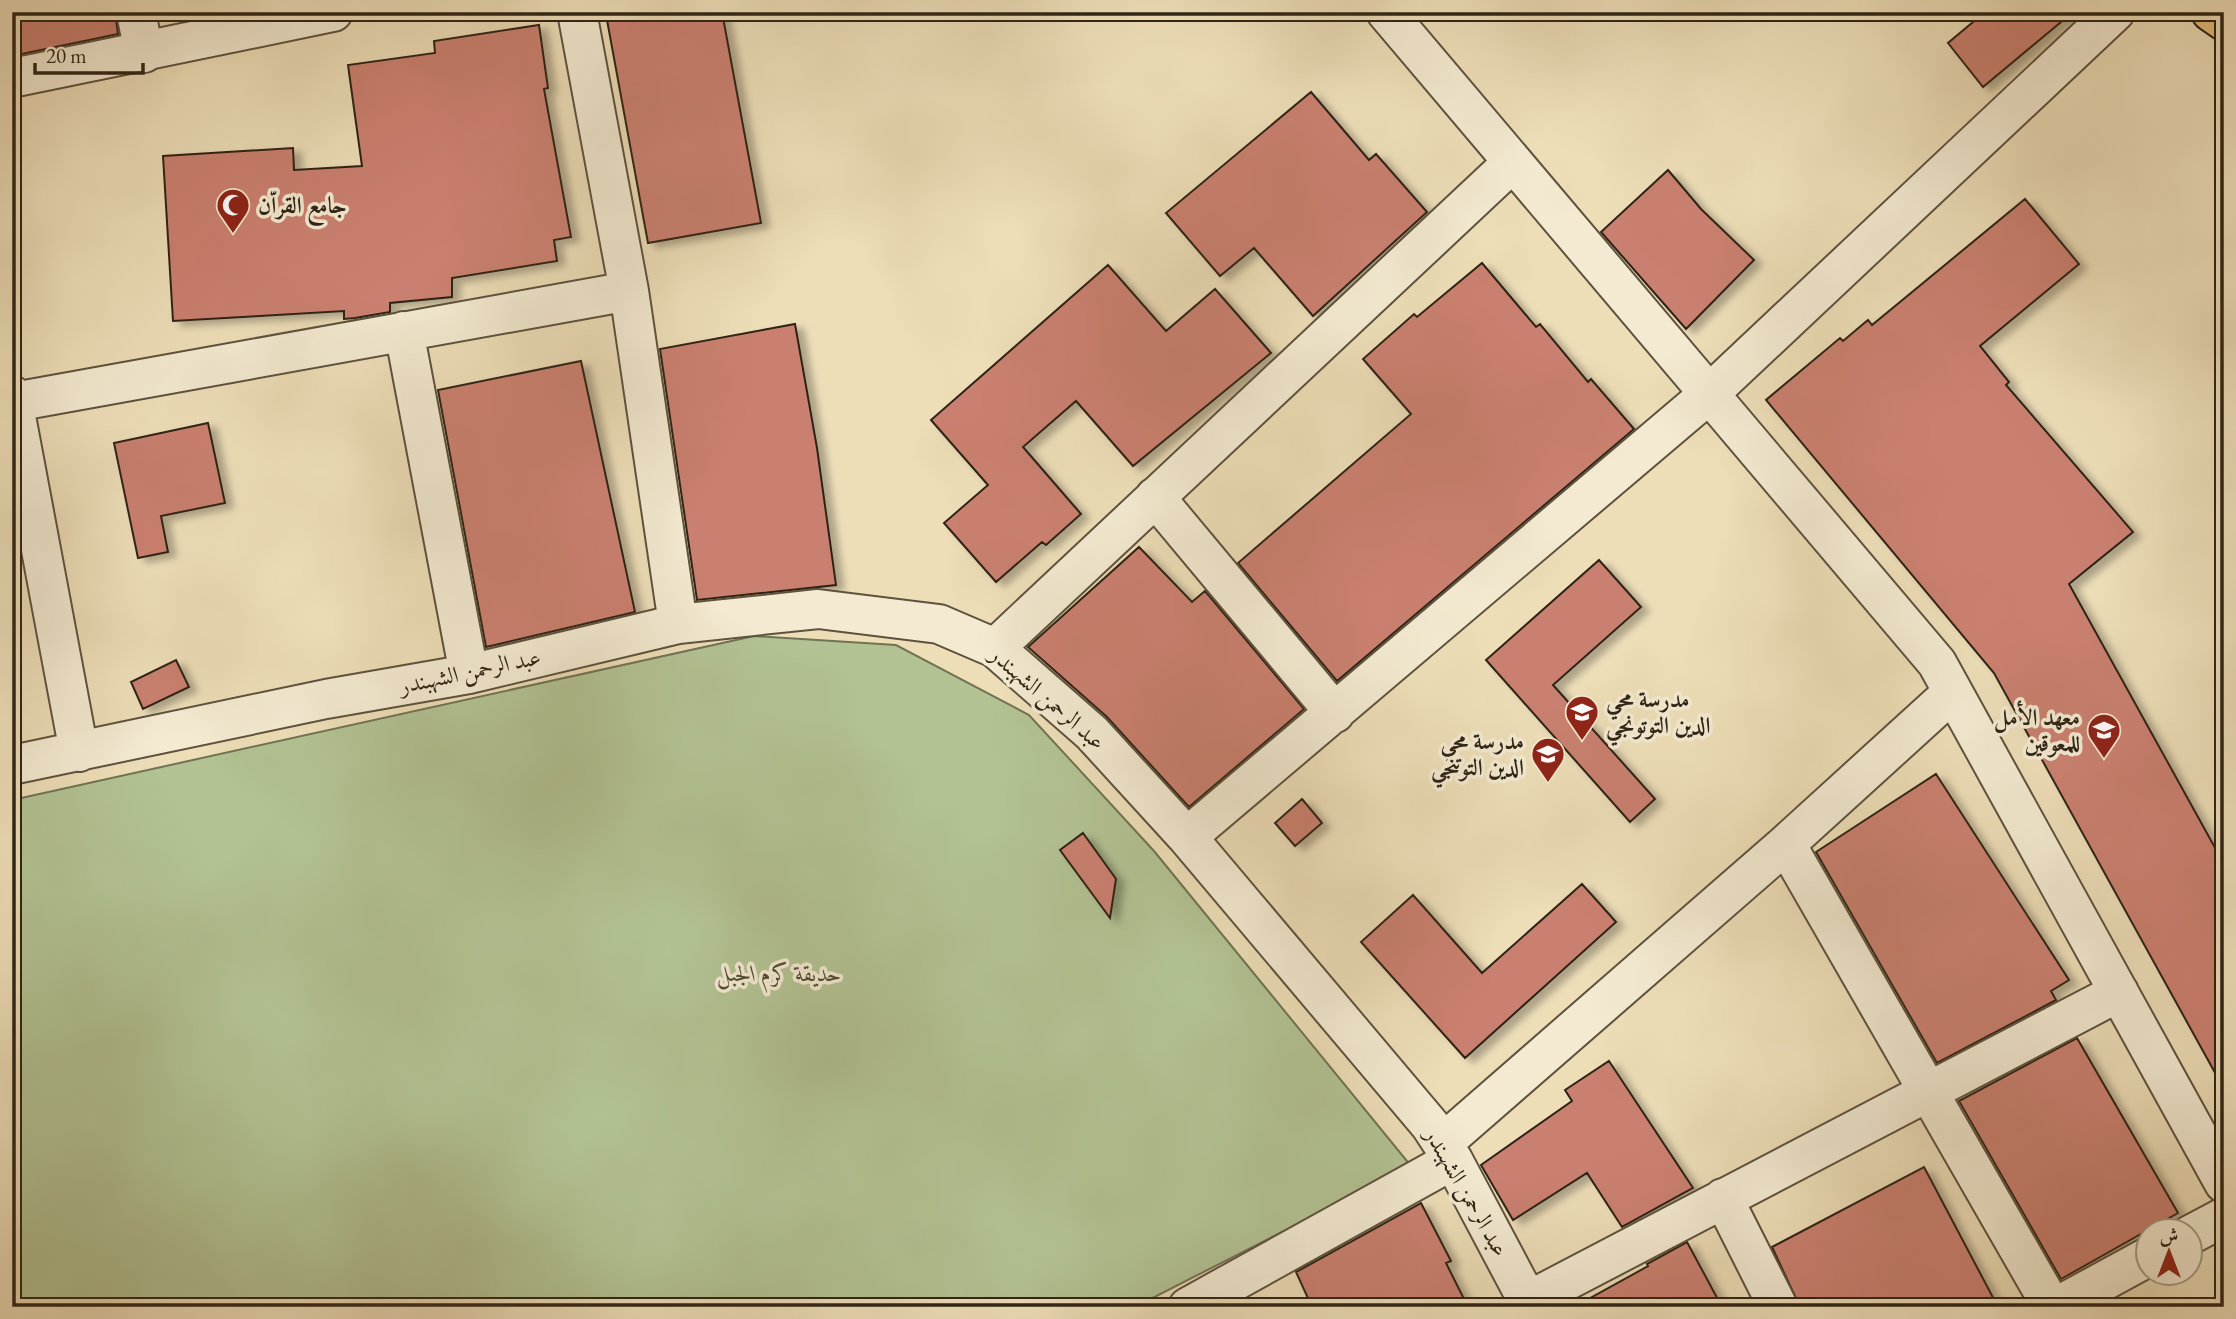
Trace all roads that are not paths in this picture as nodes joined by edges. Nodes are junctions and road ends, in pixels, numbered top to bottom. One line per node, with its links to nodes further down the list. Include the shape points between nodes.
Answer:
1 (135, 12): 8 (street)
2 (577, 12): 11 (street)
3 (1386, 12): 10 (street)
4 (2115, 12): 13 (street)
5 (2211, 12): 7 (main road)
6 (327, 13): 8 (street)
7 (2224, 20)
8 (144, 53): 9 (street)
9 (12, 78)
10 (1513, 162): 13 (street); 15 (street)
11 (629, 291): 12 (street); 16 (street)
12 (404, 331): 14 (street); 18 (street)
13 (1709, 394): 19 (street, via 1937,663); 20 (street)
14 (13, 399): 21 (street)
15 (1154, 497): 17 (street); 20 (street)
16 (678, 624): 17 (street, عبد الرحمن الشهبندر, via 818,609 939,624); 18 (street, عبد الرحمن الشهبندر)
17 (995, 648): 23 (street, عبد الرحمن الشهبندر, via 1093,733)
18 (470, 674): 21 (street, عبد الرحمن الشهبندر, via 326,699)
19 (1953, 692): 24 (street); 25 (street)
20 (1335, 713): 23 (street)
21 (79, 752): 22 (street, عبد الرحمن الشهبندر)
22 (12, 765)
23 (1187, 837): 27 (street, عبد الرحمن الشهبندر)
24 (1786, 844): 26 (street); 27 (street)
25 (2119, 992): 26 (street); 28 (street)
26 (1927, 1092): 29 (street); 36 (street)
27 (1448, 1152): 33 (street, عبد الرحمن الشهبندر); 34 (street)
28 (2224, 1183)
29 (1723, 1198): 33 (street); 35 (street)
30 (2224, 1217): 31 (street)
31 (2204, 1228)
32 (2134, 1264): 36 (street)
33 (1530, 1304)
34 (1188, 1307)
35 (1778, 1307)
36 (2054, 1307)

